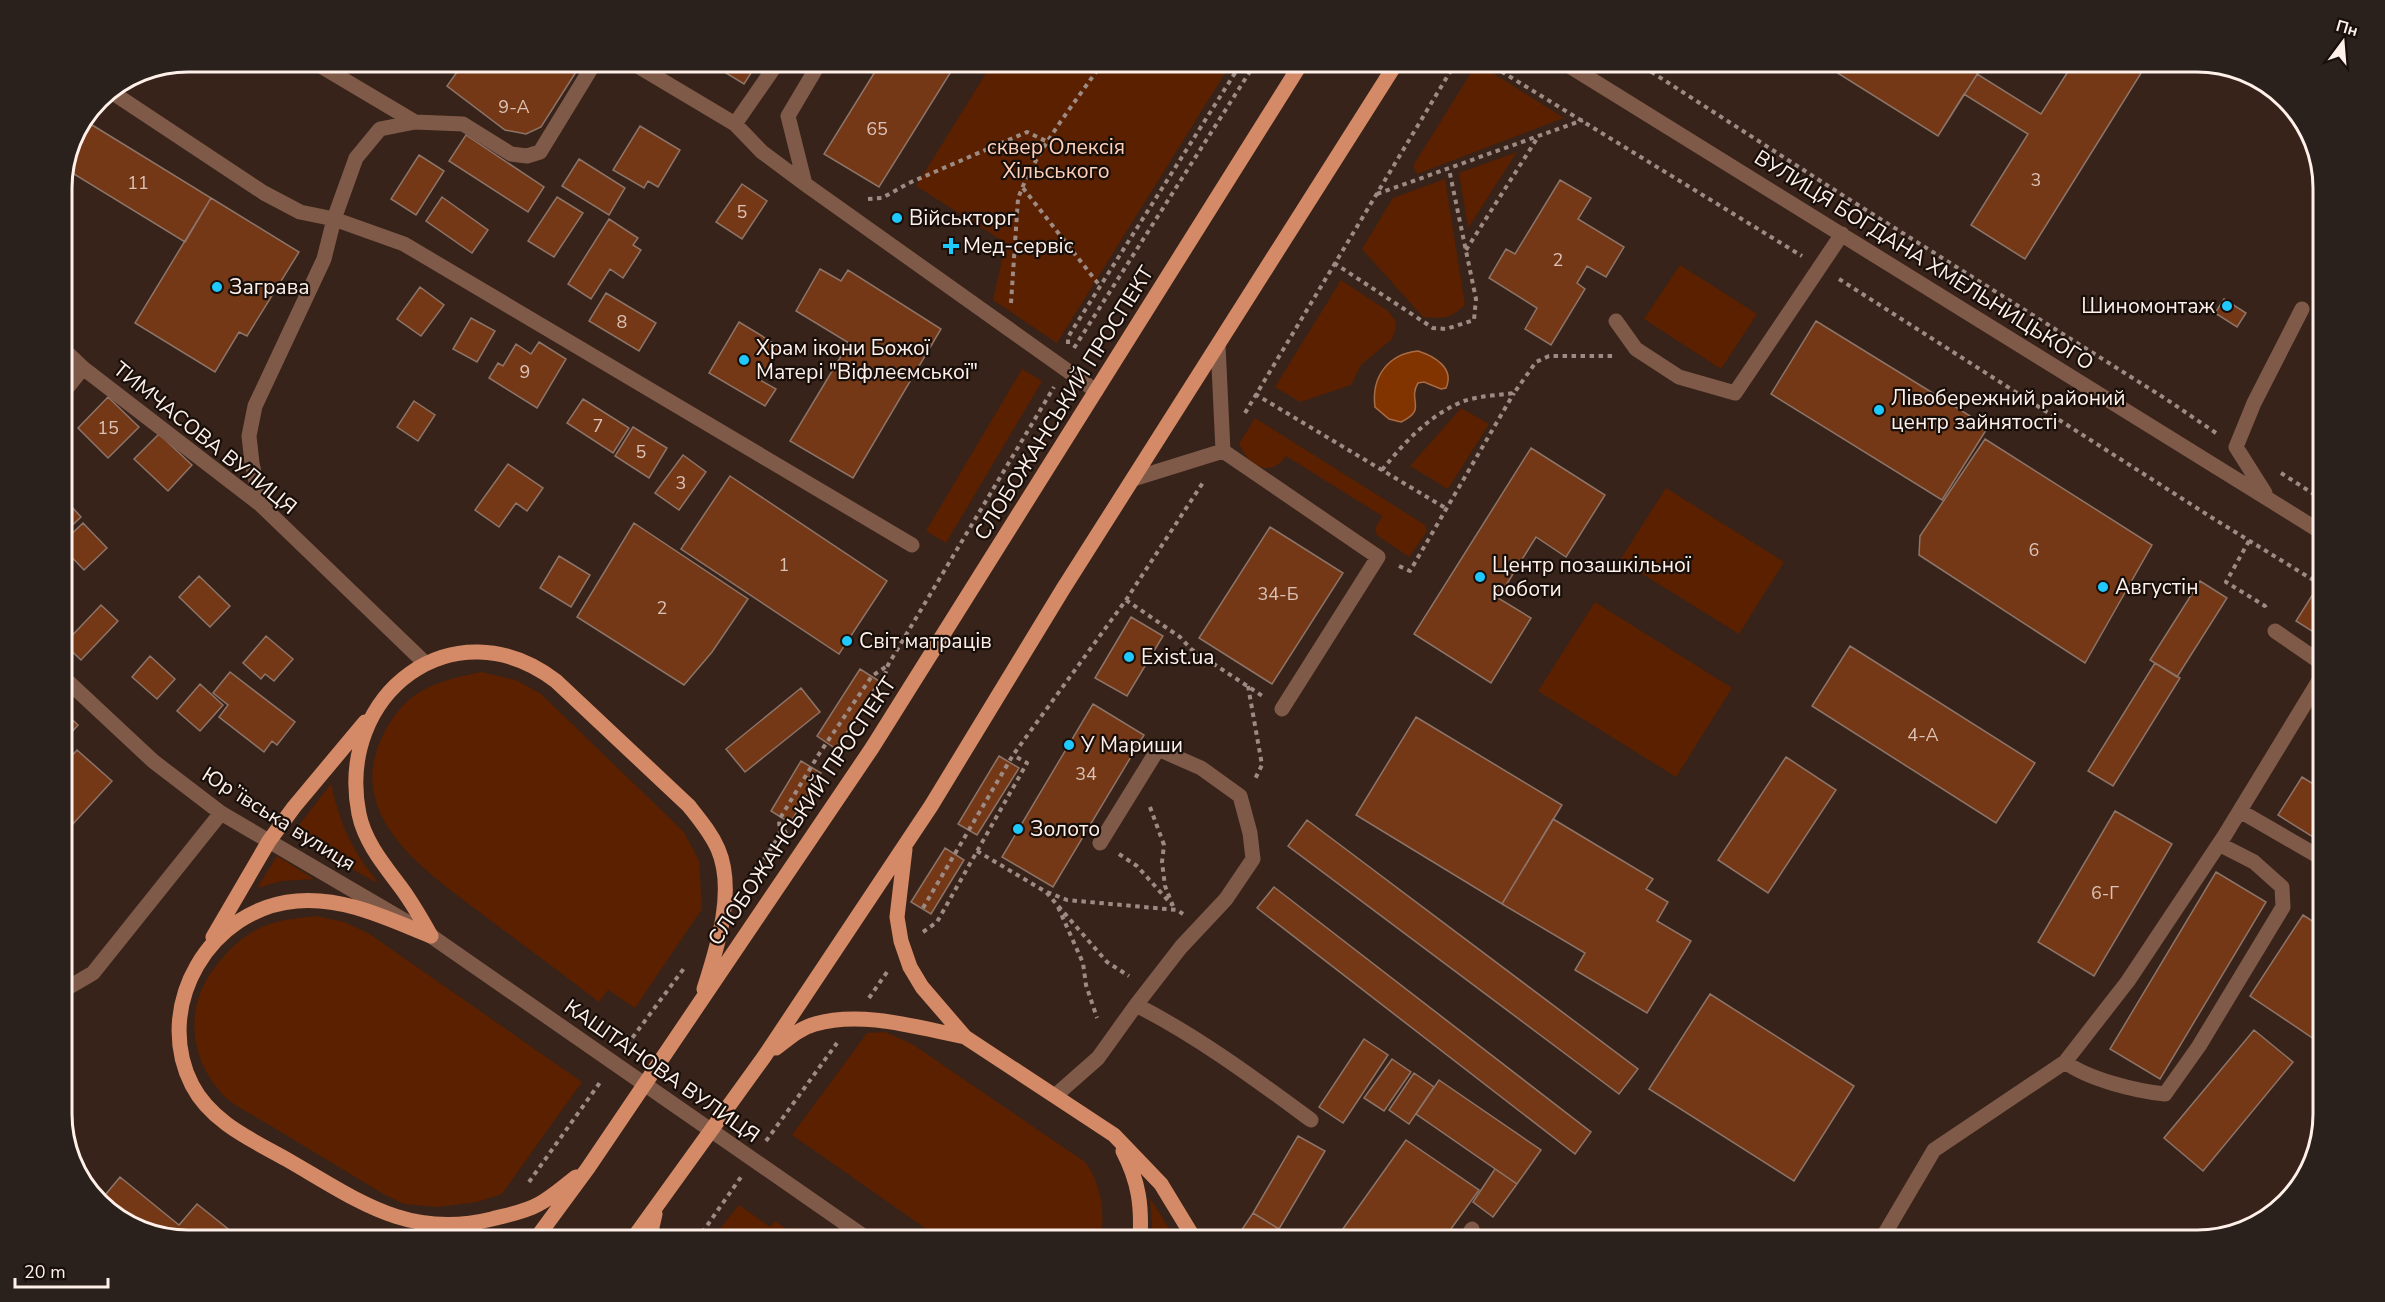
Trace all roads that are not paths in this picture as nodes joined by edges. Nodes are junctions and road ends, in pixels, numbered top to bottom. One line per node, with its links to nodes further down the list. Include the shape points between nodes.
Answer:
1 (331, 72): 10 (street)
2 (589, 72): 10 (street, via 540,152 527,156 511,154 463,124)
3 (648, 72): 11 (street)
4 (771, 72): 11 (street)
5 (814, 72): 12 (street, via 788,116)
6 (1296, 72): 21 (main road, СЛОБОЖАНСЬКИЙ ПРОСПЕКТ)
7 (1391, 72): 17 (main road)
8 (1579, 72): 14 (street, ВУЛИЦЯ БОГДАНА ХМЕЛЬНИЦЬКОГО)
9 (118, 96): 13 (street, via 264,193 300,212)
10 (415, 123): 13 (street, via 380,129 356,158)
11 (735, 124): 12 (street, via 762,152)
12 (805, 184): 21 (street, via 1066,364)
13 (334, 219): 25 (street, via 324,259 255,406 249,436); 27 (street, via 404,244)
14 (1842, 234): 16 (street, via 1735,393 1679,377 1636,349); 24 (street, ВУЛИЦЯ БОГДАНА ХМЕЛЬНИЦЬКОГО)
15 (2302, 309): 24 (street, via 2236,447)
16 (1616, 321)
17 (1218, 345): 22 (street); 23 (main road)
18 (72, 358): 19 (street, ТИМЧАСОВА ВУЛИЦЯ)
19 (83, 368): 20 (street); 25 (street, ТИМЧАСОВА ВУЛИЦЯ)
20 (72, 382)
21 (1096, 391): 46 (main road, СЛОБОЖАНСЬКИЙ ПРОСПЕКТ, via 872,748)
22 (1223, 451): 23 (street); 33 (street, via 1378,557)
23 (1133, 479): 39 (main road)
24 (2268, 498): 26 (street, ВУЛИЦЯ БОГДАНА ХМЕЛЬНИЦЬКОГО)
25 (261, 506): 29 (street, ТИМЧАСОВА ВУЛИЦЯ)
26 (2313, 527)
27 (912, 545)
28 (2274, 631): 30 (street)
29 (425, 663): 34 (main road, via 391,689); 46 (main road, via 460,653 488,653 515,657 538,667 689,806 706,827 721,860 724,896 722,923)
30 (2313, 665)
31 (72, 685): 36 (street, Юрʼївська вулиця, via 153,761)
32 (2313, 691): 35 (street)
33 (1282, 709)
34 (373, 712): 37 (main road); 42 (main road, via 357,769 359,817 372,847)
35 (2240, 811): 40 (street); 41 (street)
36 (221, 813): 37 (street, Юрʼївська вулиця); 44 (street, via 93,973)
37 (269, 841): 42 (street, Юрʼївська вулиця); 43 (main road)
38 (1100, 843): 45 (street, via 1158,749 1201,768 1240,796 1250,832 1252,859 1226,899 1181,947)
39 (906, 844): 47 (main road, via 897,917 901,941 922,987); 48 (main road)
40 (2219, 844): 49 (street, via 2128,981); 49 (street, via 2254,862 2282,887 2283,907 2199,1046 2165,1094 2077,1071)
41 (2313, 853)
42 (431, 936): 43 (main road, via 349,905 296,901 265,907 240,920); 58 (street, КАШТАНОВА ВУЛИЦЯ)
43 (201, 958): 53 (main road, via 188,984 179,1025 179,1047 192,1085 207,1107 224,1122 356,1199 387,1215 412,1222 439,1226 470,1224 539,1204)
44 (72, 985)
45 (1136, 1005): 50 (street, via 1098,1058); 51 (street, via 1228,1059)
46 (698, 1006): 53 (main road, СЛОБОЖАНСЬКИЙ ПРОСПЕКТ)
47 (965, 1037): 48 (main road, via 881,1020 834,1021 815,1024 794,1034); 50 (main road)
48 (764, 1057): 54 (main road)
49 (2065, 1062): 61 (street, via 1934,1150)
50 (1056, 1095): 52 (main road)
51 (1311, 1120)
52 (1114, 1135): 59 (main road, via 1134,1172 1142,1210); 60 (main road, via 1161,1184)
53 (588, 1168): 55 (main road, СЛОБОЖАНСЬКИЙ ПРОСПЕКТ)
54 (656, 1209): 56 (main road); 57 (main road)
55 (542, 1230)
56 (640, 1230)
57 (651, 1230)
58 (855, 1230)
59 (1141, 1230)
60 (1189, 1230)
61 (1887, 1230)

